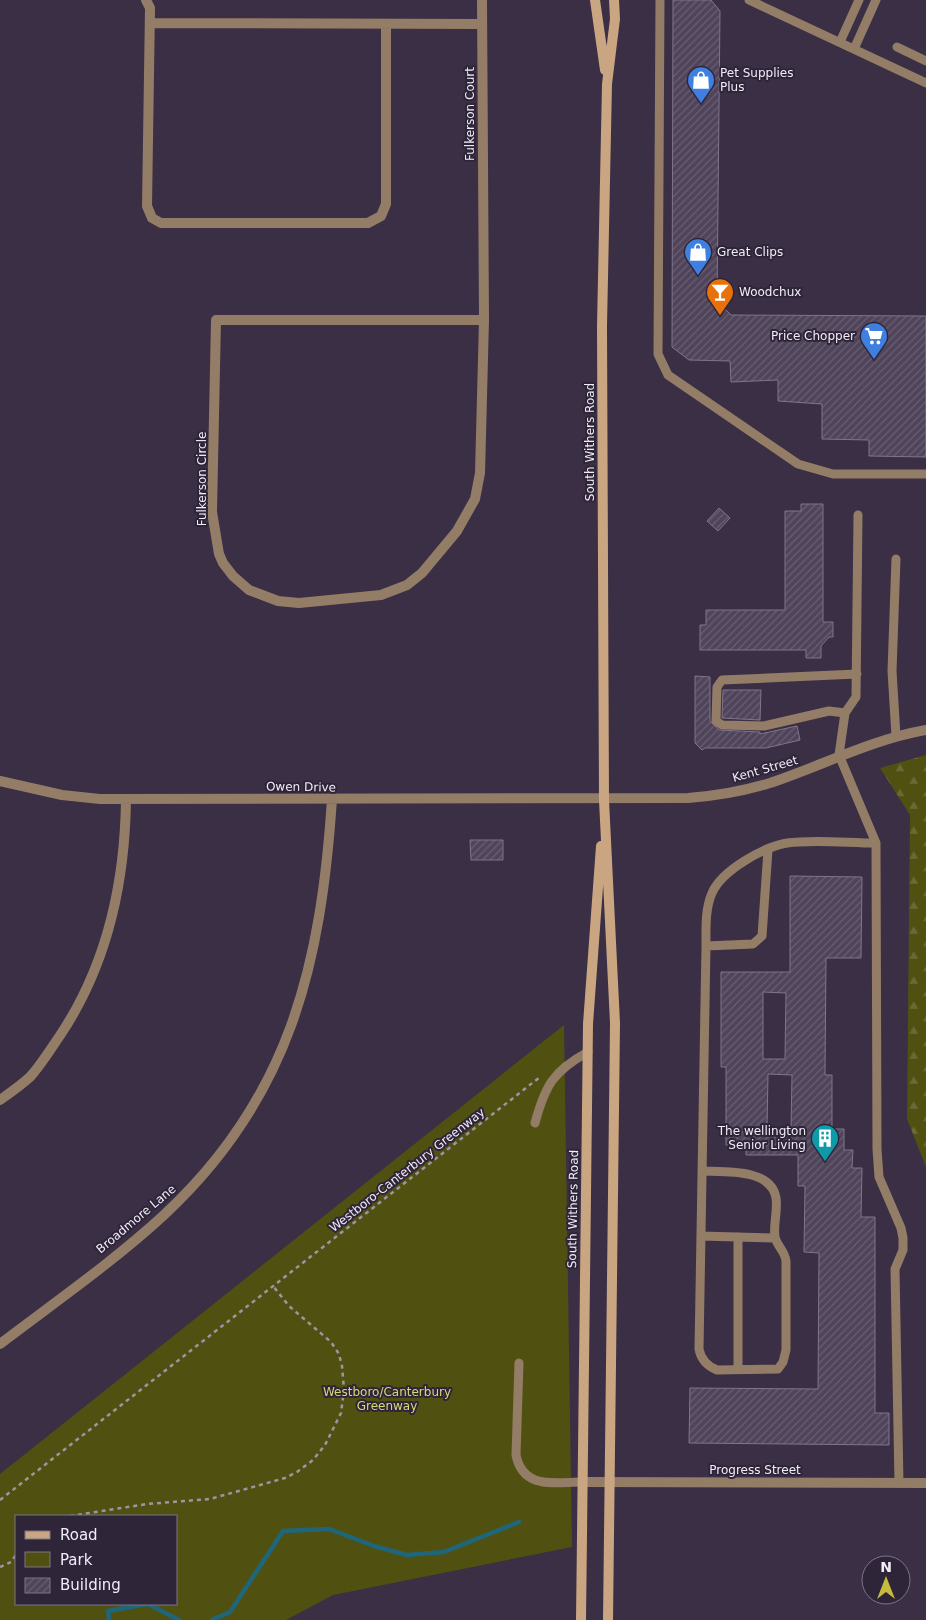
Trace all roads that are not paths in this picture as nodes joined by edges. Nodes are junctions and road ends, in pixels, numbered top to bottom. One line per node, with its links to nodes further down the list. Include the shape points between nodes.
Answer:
1 (482, 0): 11 (street, Fulkerson Court)
2 (595, 0): 17 (main road, South Withers Road)
3 (614, 0): 17 (main road, South Withers Road, via 615,19)
4 (660, 0): 20 (lane, via 658,354 668,375 798,464 833,474)
5 (749, 0): 12 (lane)
6 (859, 0): 12 (lane)
7 (876, 0): 14 (lane)
8 (151, 3): 9 (street)
9 (150, 23): 10 (street); 10 (street, via 146,206 152,218 161,223 368,223 380,216 386,204)
10 (386, 24): 11 (street)
11 (482, 24): 18 (street, Fulkerson Court)
12 (840, 42): 14 (lane)
13 (897, 47): 15 (lane)
14 (854, 49): 16 (lane)
15 (926, 61)
16 (926, 83)
17 (606, 84): 31 (main road, South Withers Road, via 602,326)
18 (483, 228): 19 (street, Fulkerson Circle)
19 (484, 320): 19 (street, Fulkerson Circle, via 216,320 212,512 219,554 237,580 268,598 298,603 380,595 407,586 422,573 457,531 475,499 480,473)
20 (926, 474)
21 (858, 514): 23 (lane)
22 (896, 559): 26 (lane, via 892,671)
23 (857, 674): 24 (lane, via 856,696); 24 (lane, via 722,680 718,687 716,721 722,725 764,726 829,711)
24 (845, 713): 27 (lane)
25 (926, 730): 26 (street, Kent Street)
26 (896, 736): 27 (street, Kent Street)
27 (839, 756): 31 (street, Kent Street, via 769,783 729,793 688,798); 32 (lane)
28 (0, 781): 29 (street, Owen Drive, via 62,795)
29 (126, 800): 30 (street, Owen Drive); 36 (street, via 126,835 116,904 90,983 71,1020 45,1058 30,1076)
30 (332, 800): 31 (street, Owen Drive); 42 (street, Broadmore Lane, via 327,871 308,974 287,1038 251,1109 209,1168 162,1217)
31 (604, 800): 35 (main road, South Withers Road); 46 (main road, South Withers Road, via 615,1023)
32 (876, 843): 33 (lane, via 787,843); 47 (lane, via 877,1149 879,1177 901,1228 902,1238 902,1250 895,1269)
33 (768, 850): 34 (lane, via 736,866 713,891 707,906); 34 (lane, via 762,936 753,944)
34 (706, 946): 38 (lane)
35 (588, 1052): 37 (lane, via 566,1064 554,1078 542,1099); 45 (main road, South Withers Road)
36 (0, 1100)
37 (535, 1123)
38 (702, 1171): 39 (lane); 41 (lane, via 743,1173 755,1176 770,1187 776,1200)
39 (701, 1236): 40 (lane); 44 (lane, via 700,1354 709,1366 717,1370)
40 (738, 1237): 41 (lane); 44 (lane)
41 (775, 1238): 44 (lane, via 785,1253 786,1261 786,1350 783,1362 778,1369)
42 (0, 1344)
43 (519, 1363): 45 (lane, via 516,1455 519,1469 529,1478 544,1482)
44 (738, 1369)
45 (583, 1482): 46 (street, Progress Street); 49 (main road, South Withers Road)
46 (610, 1482): 47 (street, Progress Street); 50 (main road, South Withers Road)
47 (898, 1483): 48 (street, Progress Street)
48 (926, 1483)
49 (581, 1620)
50 (608, 1620)

